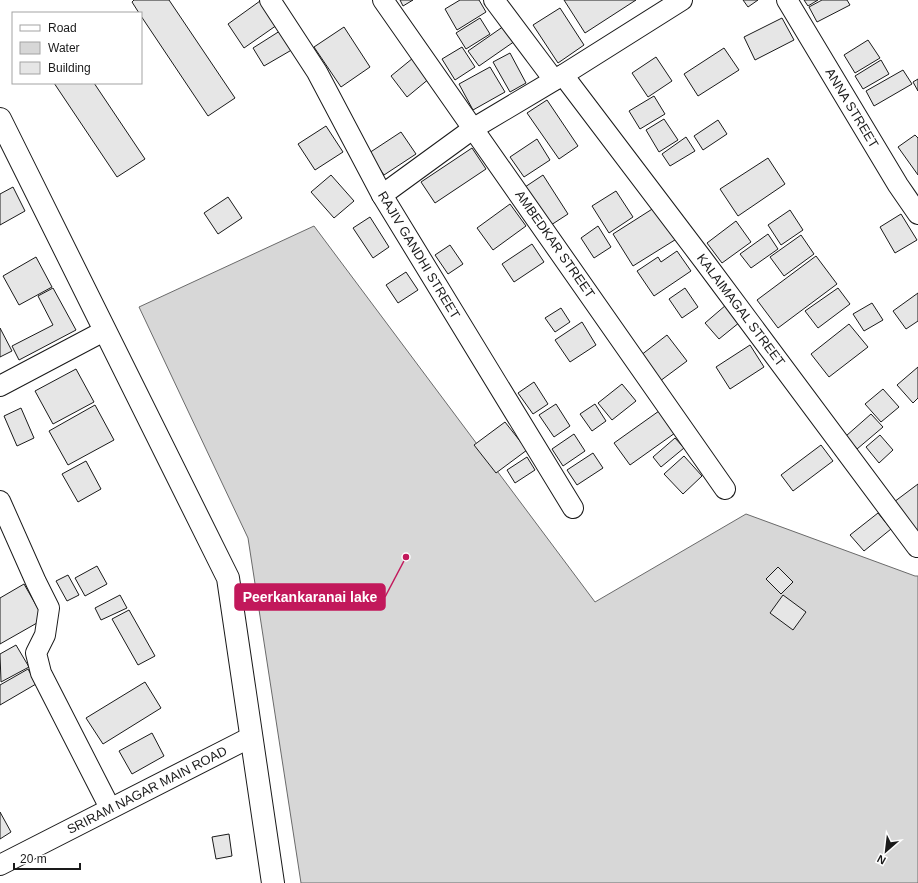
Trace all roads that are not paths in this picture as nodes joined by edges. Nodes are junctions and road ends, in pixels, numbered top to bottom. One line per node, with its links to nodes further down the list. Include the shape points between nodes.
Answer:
1 (270, 0): 9 (street, RAJIV GANDHI STREET, via 317,72)
2 (383, 0): 8 (street, AMBEDKAR STREET)
3 (494, 0): 6 (street, KALAIMAGAL STREET)
4 (682, 0): 6 (street)
5 (788, 0): 10 (street, ANNA STREET, via 898,185)
6 (559, 78): 8 (street); 16 (street, KALAIMAGAL STREET, via 704,261)
7 (0, 119): 11 (street)
8 (474, 128): 9 (street); 13 (street, AMBEDKAR STREET)
9 (382, 195): 15 (street, RAJIV GANDHI STREET)
10 (918, 214)
11 (104, 331): 12 (street); 17 (street, via 228,578)
12 (0, 386)
13 (725, 489)
14 (0, 500): 18 (street, via 49,608 45,635 36,653 41,673)
15 (573, 508)
16 (917, 547)
17 (251, 737): 18 (street, SRIRAM NAGAR MAIN ROAD); 20 (street)
18 (110, 808): 19 (street, SRIRAM NAGAR MAIN ROAD)
19 (0, 865)
20 (273, 883)

